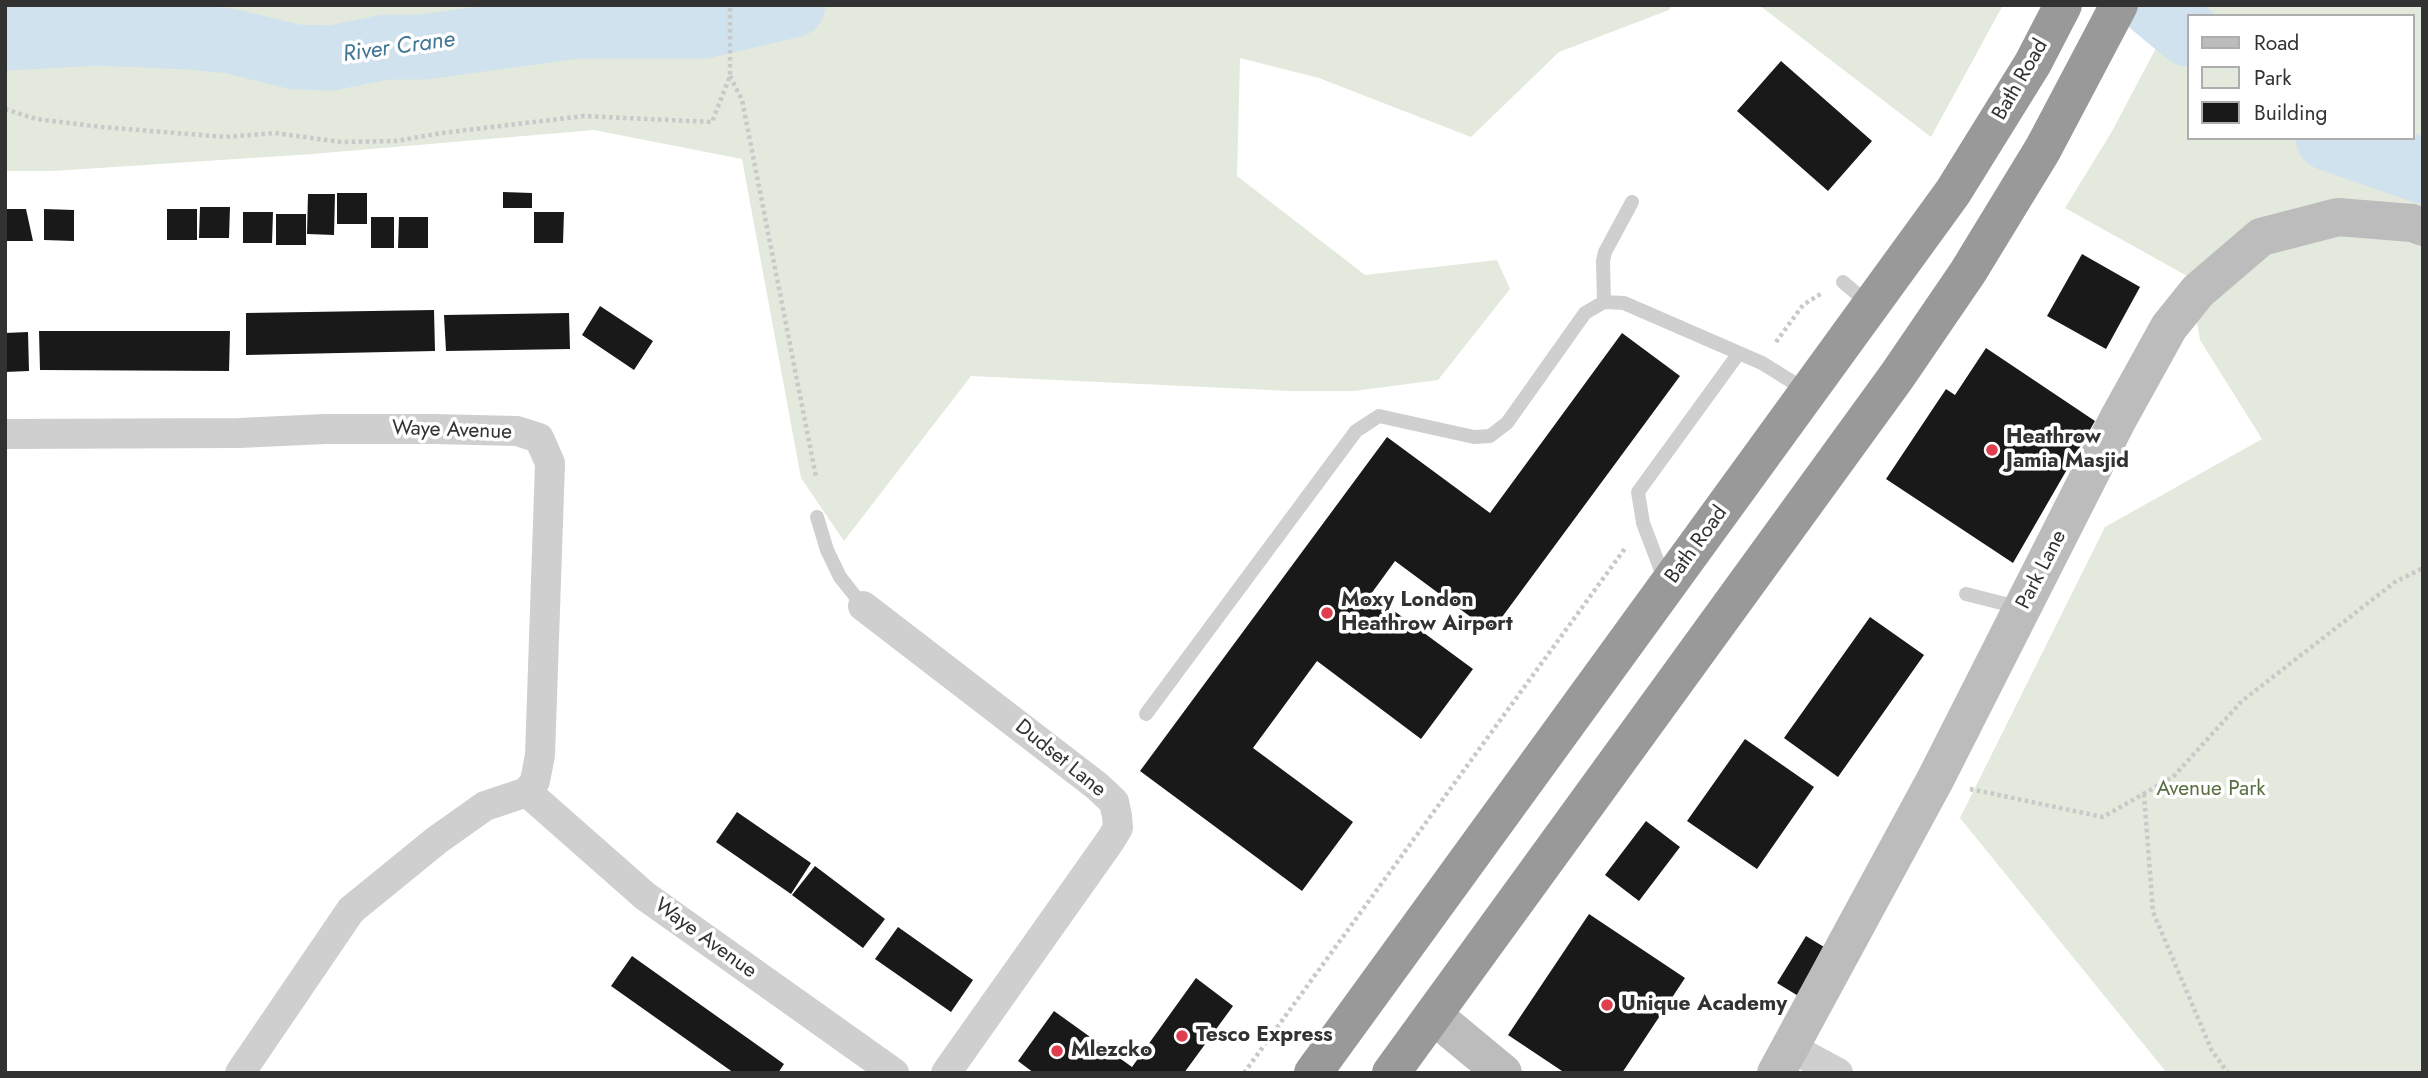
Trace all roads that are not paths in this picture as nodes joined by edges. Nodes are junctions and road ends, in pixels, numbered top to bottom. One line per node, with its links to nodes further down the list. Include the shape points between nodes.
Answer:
1 (2063, 5): 7 (highway, Bath Road, via 2033,63 1953,192 1857,294)
2 (2119, 5): 16 (highway, via 2003,216 1934,323)
3 (1632, 202): 5 (lane, via 1605,252)
4 (2423, 227): 13 (street, Park Lane, via 2338,217 2261,237 2198,291 2169,327)
5 (1604, 302): 6 (lane, via 1624,303); 14 (lane, via 1585,313 1507,424 1490,436 1474,437 1379,416 1356,431)
6 (1739, 353): 7 (lane); 10 (lane, via 1638,492 1643,523)
7 (1808, 391): 10 (highway, Bath Road)
8 (5, 434): 15 (street, Waye Avenue, via 434,429 517,431 539,438 550,463 548,523 540,755 535,781)
9 (817, 517): 12 (lane, Dudset Lane, via 840,577)
10 (1667, 586): 21 (highway, Bath Road)
11 (1966, 594): 13 (lane)
12 (863, 606): 20 (street, Dudset Lane, via 1097,786 1114,802 1117,816 1118,828 1110,841)
13 (2022, 608): 17 (street, Park Lane)
14 (1146, 714)
15 (527, 792): 18 (street, via 485,806 351,910); 19 (street, Waye Avenue, via 645,896)
16 (1433, 1015): 22 (highway); 23 (street)
17 (1783, 1060): 24 (street)
18 (240, 1073)
19 (894, 1073)
20 (946, 1073)
21 (1312, 1073)
22 (1391, 1073)
23 (1503, 1073)
24 (1839, 1073)

